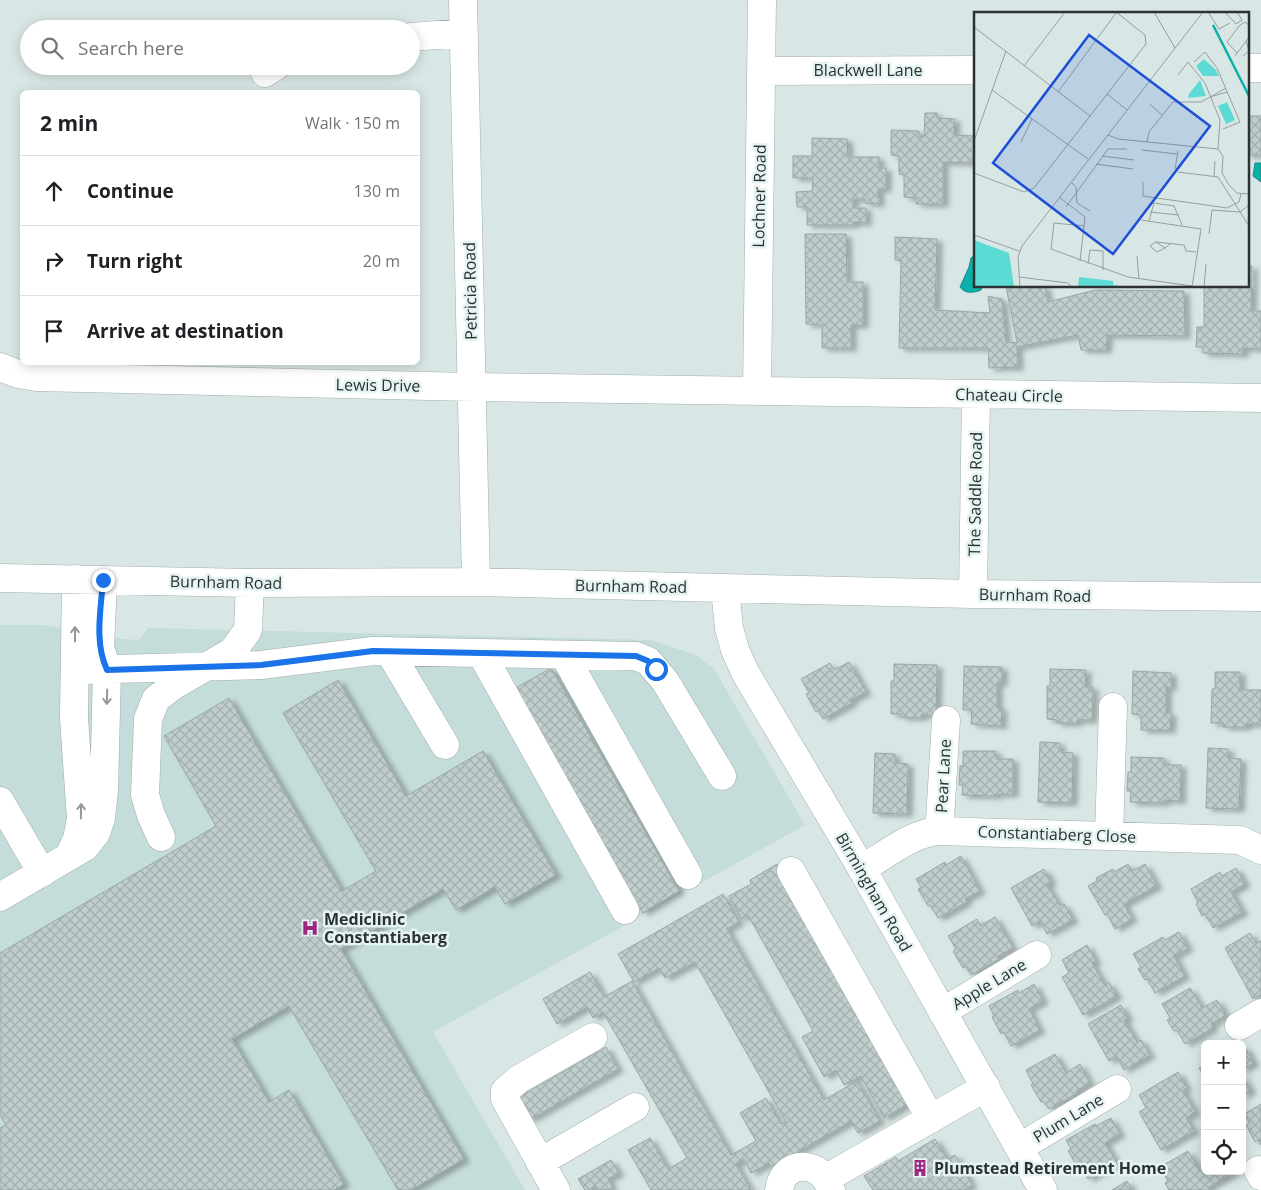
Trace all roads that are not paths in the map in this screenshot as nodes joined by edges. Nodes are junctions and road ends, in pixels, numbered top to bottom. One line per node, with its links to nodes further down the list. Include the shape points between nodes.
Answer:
1 (463, 0): 3 (street, Petricia Road)
2 (762, 0): 8 (street, Lochner Road)
3 (464, 33): 4 (street); 10 (street, Petricia Road)
4 (420, 36)
5 (1248, 68): 6 (street)
6 (1261, 68)
7 (974, 70): 8 (street, Blackwell Lane)
8 (761, 71): 11 (street, Lochner Road)
9 (0, 367): 10 (street, Lewis Drive, via 36,377)
10 (472, 387): 11 (street, Lewis Drive); 17 (street, Petricia Road)
11 (757, 391): 12 (street, Chateau Circle)
12 (976, 394): 13 (street, Chateau Circle); 20 (street, The Saddle Road)
13 (1261, 398)
14 (0, 578): 15 (street, Burnham Road)
15 (76, 579): 16 (street, Burnham Road); 26 (street, one-way to 15)
16 (103, 580): 18 (street, Burnham Road); 27 (street, via 100,637 101,654)
17 (476, 582): 18 (street, Burnham Road); 19 (street, Burnham Road)
18 (250, 583): 25 (street, via 248,630 233,651)
19 (725, 588): 20 (street, Burnham Road); 38 (street, Birmingham Road, via 729,628 746,674)
20 (973, 594): 21 (street, Burnham Road)
21 (1261, 597)
22 (389, 651): 23 (street); 25 (street, via 351,652 281,663); 30 (street)
23 (481, 653): 24 (street); 43 (street)
24 (564, 655): 31 (street, via 636,656 648,661 665,681); 41 (street)
25 (209, 666): 27 (street); 35 (street, via 156,699 148,719 145,795)
26 (75, 670): 27 (street); 37 (street, one-way to 26, via 81,819 74,718)
27 (107, 670): 37 (street, one-way to 37, via 101,818 96,833 85,847)
28 (1113, 707): 34 (street)
29 (946, 720): 33 (street, Pear Lane)
30 (445, 745)
31 (722, 776)
32 (0, 801): 40 (street)
33 (938, 831): 34 (street, Constantiaberg Close); 38 (street, Constantiaberg Close, via 915,837)
34 (1109, 835): 36 (street, Constantiaberg Close, via 1240,840)
35 (161, 837)
36 (1261, 850)
37 (69, 858): 40 (street)
38 (862, 869): 45 (street, Birmingham Road)
39 (791, 871): 50 (street)
40 (42, 873): 42 (street)
41 (688, 875)
42 (0, 896)
43 (625, 910)
44 (1037, 955): 45 (street, Apple Lane)
45 (942, 1012): 47 (street, Birmingham Road)
46 (593, 1036): 52 (street, via 519,1079 505,1091 505,1099)
47 (986, 1087): 50 (street); 51 (street, Birmingham Road)
48 (1117, 1089): 51 (street, Plum Lane)
49 (635, 1107): 52 (street)
50 (931, 1119): 53 (street)
51 (1020, 1147): 56 (street, Birmingham Road)
52 (540, 1162): 54 (street)
53 (829, 1184): 55 (street, via 818,1170 802,1166 787,1172)
54 (556, 1190)
55 (779, 1190)
56 (1044, 1190)

